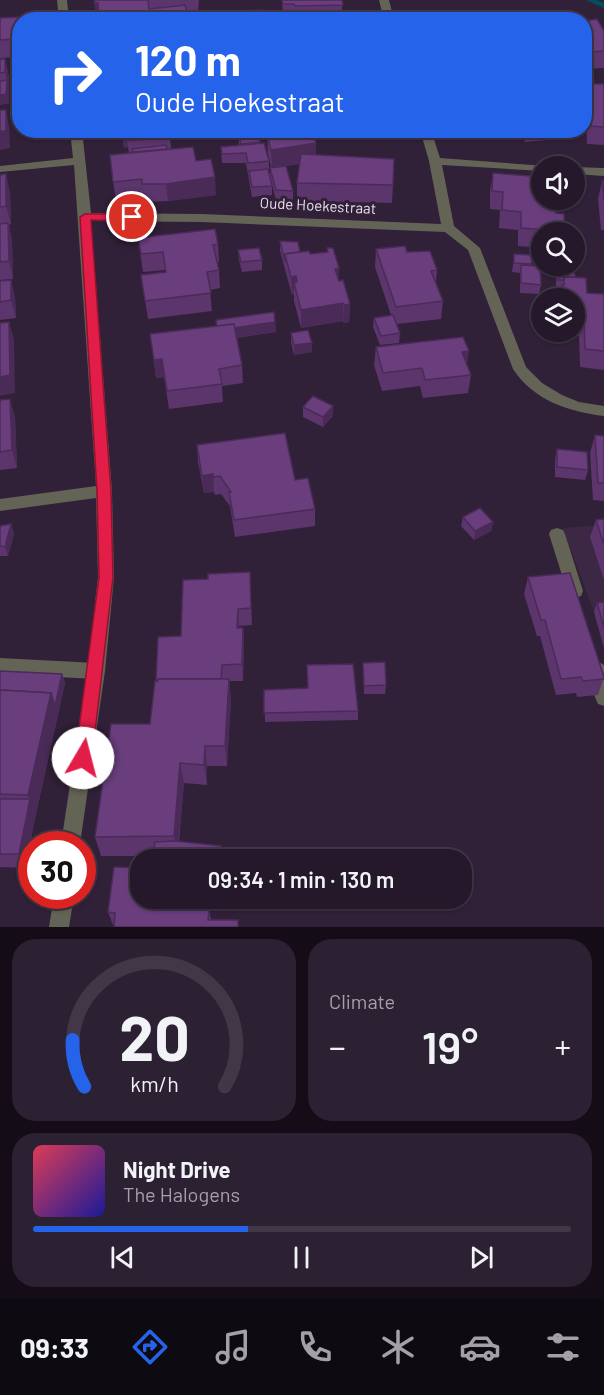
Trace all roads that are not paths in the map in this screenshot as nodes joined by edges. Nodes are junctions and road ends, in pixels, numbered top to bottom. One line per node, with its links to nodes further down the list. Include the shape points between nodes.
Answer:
1 (77, 138): 3 (street)
2 (428, 138): 4 (street)
3 (79, 161): 6 (street); 9 (street)
4 (435, 161): 5 (street); 10 (street)
5 (531, 167)
6 (0, 169)
7 (585, 171): 8 (street)
8 (604, 172)
9 (85, 217): 10 (street, Oude Hoekestraat); 12 (street)
10 (448, 228): 11 (street, via 474,248 519,369 533,385 563,403)
11 (604, 411)
12 (104, 491): 13 (street); 18 (street, via 106,577)
13 (0, 505)
14 (557, 534): 15 (street)
15 (581, 611)
16 (593, 655): 19 (street)
17 (0, 666): 18 (street)
18 (96, 671): 20 (street)
19 (604, 698)
20 (73, 831)
21 (61, 909): 22 (street)
22 (59, 927)

